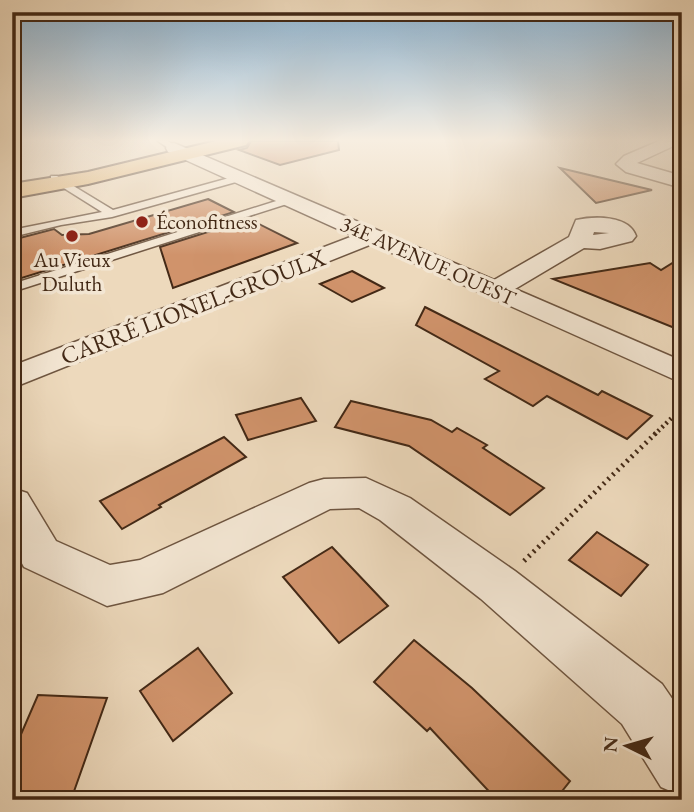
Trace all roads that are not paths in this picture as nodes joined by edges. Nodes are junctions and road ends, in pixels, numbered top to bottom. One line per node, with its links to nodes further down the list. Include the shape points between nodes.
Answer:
1 (62, 179): 4 (main road)
2 (237, 179): 7 (lane)
3 (242, 179): 6 (street, 34E AVENUE OUEST)
4 (58, 180): 5 (main road); 7 (lane)
5 (13, 191)
6 (289, 200): 9 (street, 34E AVENUE OUEST); 11 (lane)
7 (112, 214): 8 (lane)
8 (12, 234)
9 (373, 236): 12 (street, 34E AVENUE OUEST); 14 (street, CARRÉ LIONEL-GROULX)
10 (580, 241): 12 (street)
11 (12, 288)
12 (495, 290): 13 (street, 34E AVENUE OUEST)
13 (682, 373)
14 (12, 378)
15 (12, 504): 16 (street, via 40,554 107,586 146,579 324,494 366,493 498,585 642,704)
16 (682, 765)

